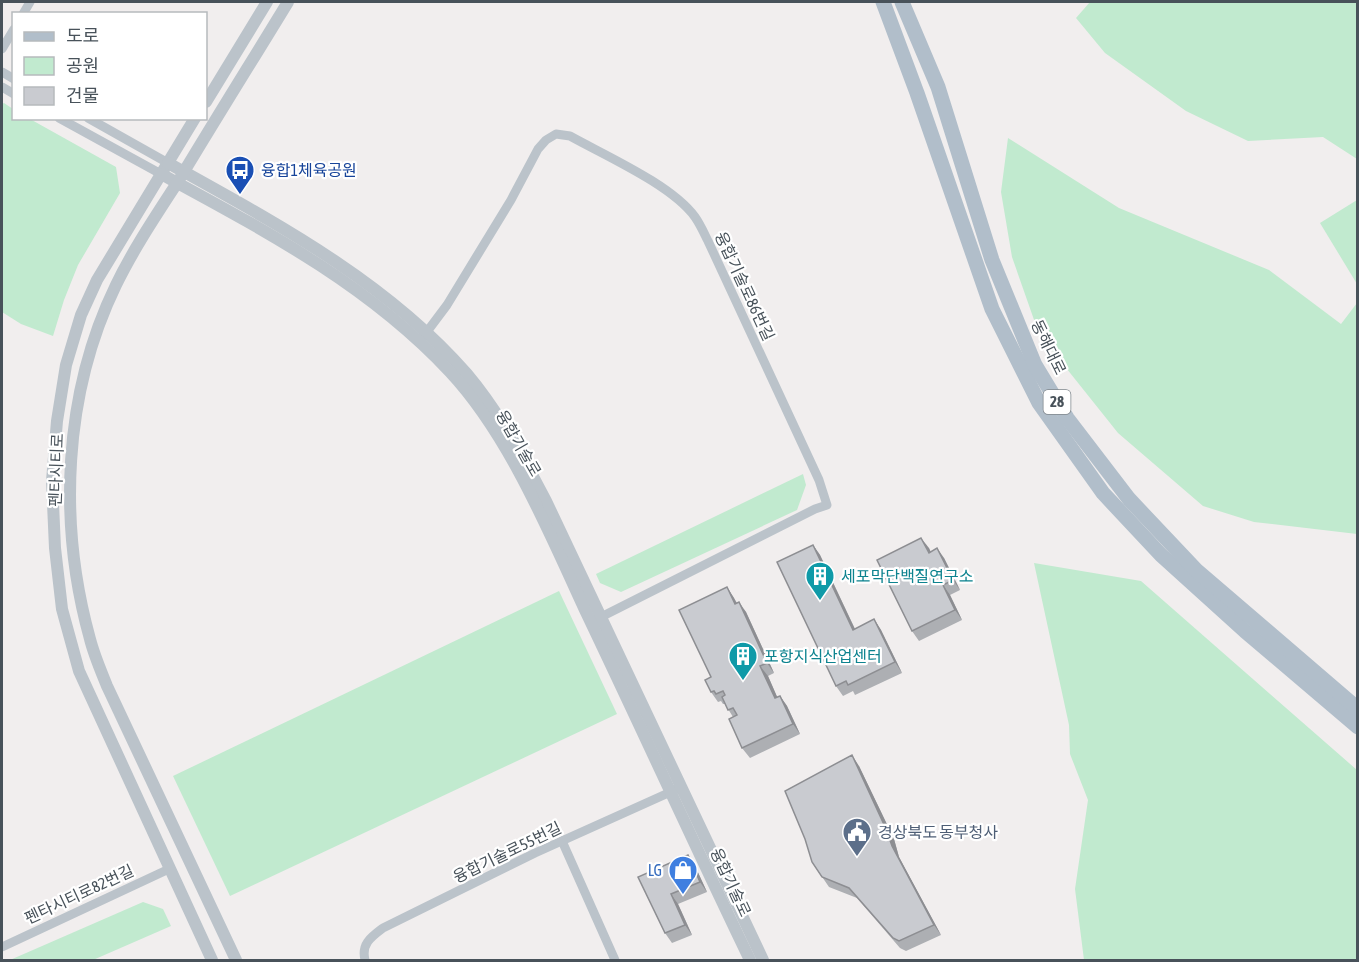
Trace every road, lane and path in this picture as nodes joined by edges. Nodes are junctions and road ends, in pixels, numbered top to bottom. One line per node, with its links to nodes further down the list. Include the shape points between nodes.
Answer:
1 (267, 2): 7 (street)
2 (288, 2): 12 (street, 펜타시티로)
3 (882, 2): 16 (main road, via 992,309 1039,403 1103,493 1161,555)
4 (902, 2): 15 (main road, 동해대로 / 28, via 938,87 992,260 1035,365 1067,418 1129,499 1196,570)
5 (12, 32): 6 (street)
6 (2, 49)
7 (207, 100)
8 (63, 120): 11 (street, 융합기술로)
9 (91, 120): 11 (street, 융합기술로)
10 (194, 120): 11 (street, 펜타시티로)
11 (165, 168): 12 (street, 융합기술로); 20 (street, 펜타시티로, via 97,280 81,315 66,365 52,481 62,609 79,671)
12 (180, 177): 13 (street, 융합기술로, via 264,217 344,267 401,310); 19 (street, 펜타시티로, via 116,286 97,332 82,379 70,485 71,536 90,641)
13 (423, 337): 14 (street, 융합기술로, via 506,449); 14 (street, 융합기술로86번길, via 447,305 538,149 556,134 570,136 665,189 694,216 819,480 827,505)
14 (596, 620): 17 (street, 융합기술로)
15 (1358, 709)
16 (1358, 727)
17 (676, 789): 18 (street, 융합기술로55번길); 26 (street, 융합기술로); 27 (street, 융합기술로)
18 (562, 841): 24 (street, 융합기술로55번길, via 383,928 365,945); 25 (street)
19 (188, 860): 20 (street); 23 (street, 펜타시티로)
20 (169, 868): 21 (street, 펜타시티로82번길); 22 (street, 펜타시티로)
21 (2, 947)
22 (212, 960)
23 (236, 960)
24 (365, 960)
25 (615, 960)
26 (750, 960)
27 (763, 960)

